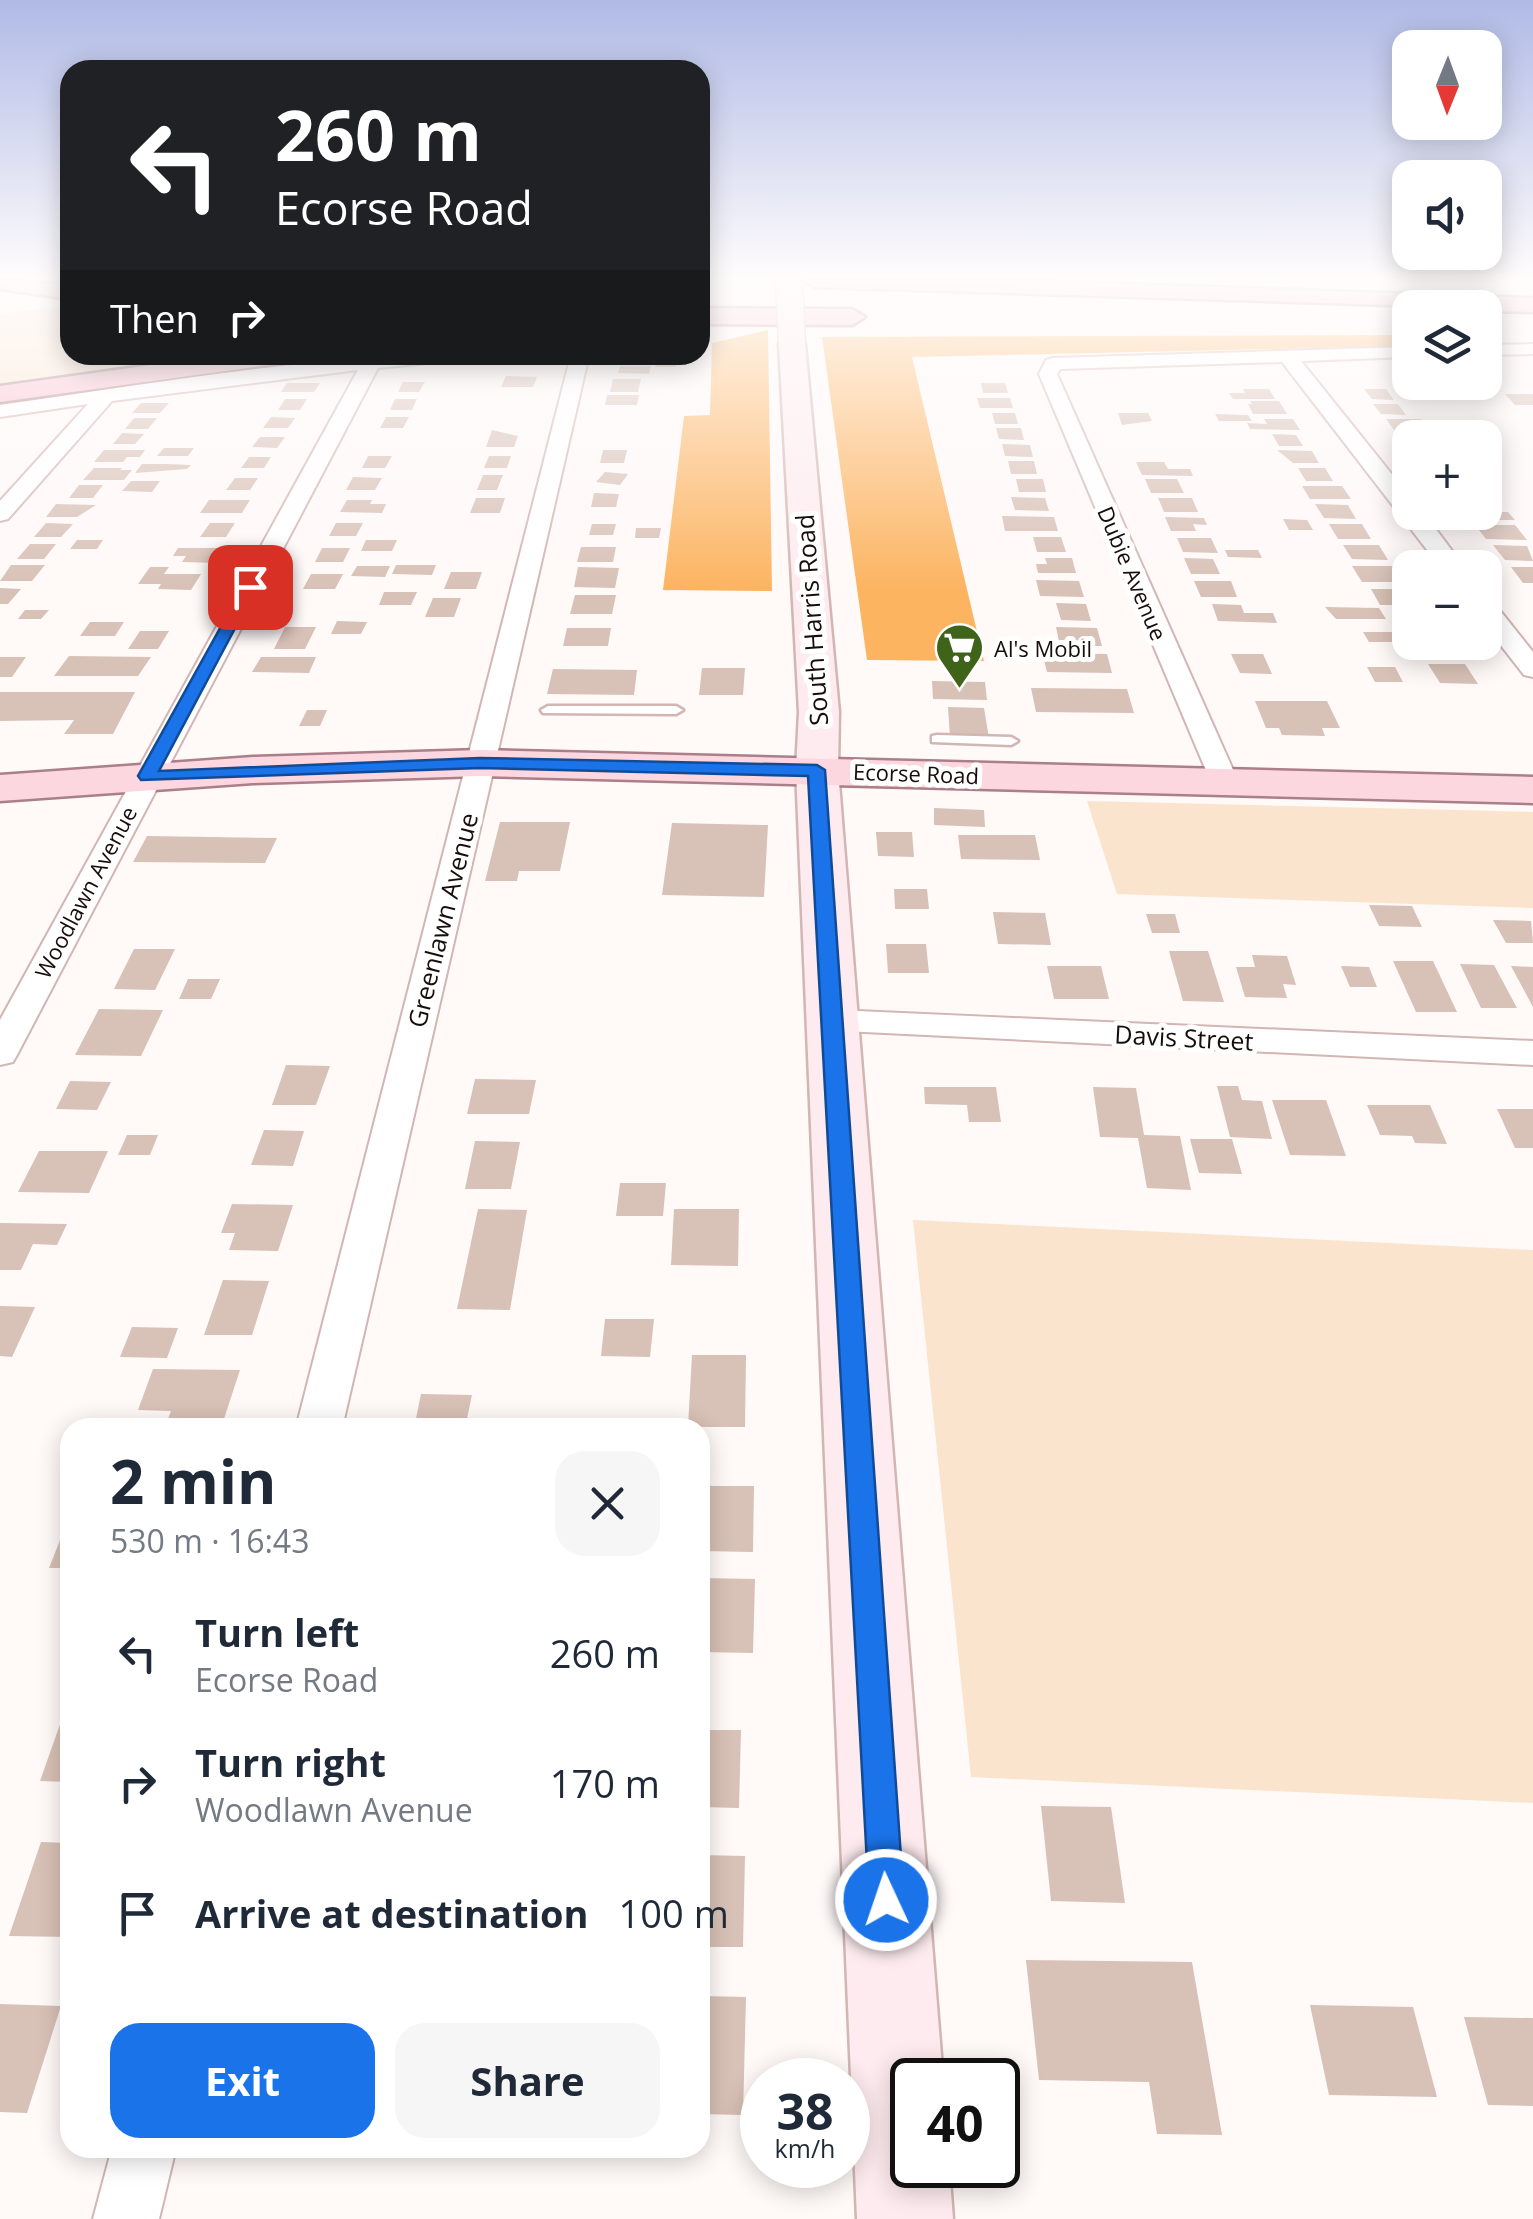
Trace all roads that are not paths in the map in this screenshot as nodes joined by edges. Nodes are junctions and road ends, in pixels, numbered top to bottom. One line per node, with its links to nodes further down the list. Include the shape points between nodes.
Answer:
1 (76, 384): 8 (highway)
2 (194, 384): 9 (street)
3 (360, 384): 23 (street, Woodlawn Avenue)
4 (573, 384): 21 (street, Greenlawn Avenue)
5 (795, 384): 22 (main road, South Harris Road, bridge, via 819,712)
6 (1052, 384): 24 (street, Dubie Avenue)
7 (1309, 384): 11 (street)
8 (0, 394)
9 (108, 394): 10 (street); 12 (street)
10 (0, 411)
11 (1392, 489)
12 (0, 514)
13 (1424, 530): 14 (street)
14 (1440, 550)
15 (1502, 630): 16 (street)
16 (1533, 669)
17 (548, 710): 18 (lane)
18 (676, 710)
19 (937, 739): 20 (lane)
20 (1011, 741)
21 (480, 763): 22 (main road, Ecorse Road); 23 (main road, Ecorse Road); 30 (street, Greenlawn Avenue)
22 (817, 770): 24 (main road, Ecorse Road); 27 (main road, South Harris Road)
23 (147, 776): 25 (main road, Ecorse Road); 29 (street, Woodlawn Avenue)
24 (1223, 782): 26 (main road, Ecorse Road)
25 (0, 788)
26 (1533, 790)
27 (835, 1022): 28 (street, Davis Street); 33 (main road, South Harris Road)
28 (1533, 1052)
29 (0, 1053)
30 (320, 1418)
31 (141, 2158): 32 (street)
32 (126, 2219)
33 (905, 2219)

